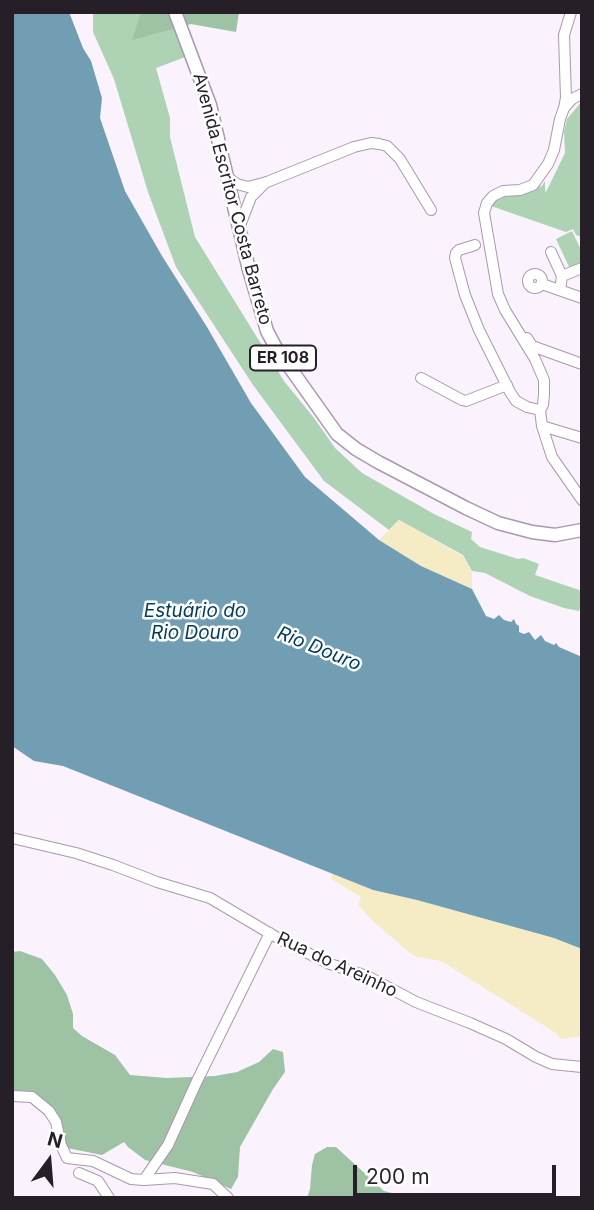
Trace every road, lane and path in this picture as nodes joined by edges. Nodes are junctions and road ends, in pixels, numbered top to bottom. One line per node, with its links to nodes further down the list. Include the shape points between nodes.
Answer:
1 (175, 12): 6 (main road, Avenida Escritor Costa Barreto / ER 108, via 210,105)
2 (571, 12): 3 (street, via 564,35)
3 (566, 80): 4 (street); 5 (street)
4 (582, 93): 5 (street)
5 (564, 108): 22 (street, via 554,150 533,185 493,196 484,212 498,294 544,380)
6 (226, 176): 7 (street); 8 (main road, Avenida Escritor Costa Barreto / ER 108)
7 (249, 192): 8 (street); 9 (street, via 372,143 387,146 400,159); 10 (street)
8 (231, 196): 10 (main road, Avenida Escritor Costa Barreto / ER 108)
9 (431, 210)
10 (239, 228): 26 (main road, Avenida Escritor Costa Barreto / ER 108, via 267,331 320,412 347,443 498,523 555,535)
11 (475, 245): 21 (street, via 457,251 456,264 474,318)
12 (551, 252): 14 (street)
13 (582, 268): 14 (street)
14 (562, 276): 16 (street)
15 (542, 284): 16 (street)
16 (560, 290): 17 (street)
17 (582, 298)
18 (510, 306): 19 (street, via 532,346)
19 (582, 364)
20 (421, 378): 21 (street, via 466,401)
21 (506, 386): 22 (street, via 516,401)
22 (540, 410): 23 (street)
23 (542, 426): 24 (street); 25 (street, via 552,457)
24 (581, 439)
25 (582, 500)
26 (582, 530)
27 (12, 838): 28 (street, Rua do Areinho, via 76,853 210,898)
28 (271, 933): 29 (street, Rua do Areinho, via 305,953 367,976 552,1064); 32 (street, via 168,1145)
29 (582, 1067)
30 (12, 1096): 32 (street, via 32,1097 49,1111 67,1158 93,1161 131,1179)
31 (79, 1173): 33 (street, via 97,1181)
32 (144, 1180): 34 (street, via 176,1178 214,1184)
33 (109, 1198)
34 (228, 1198)

